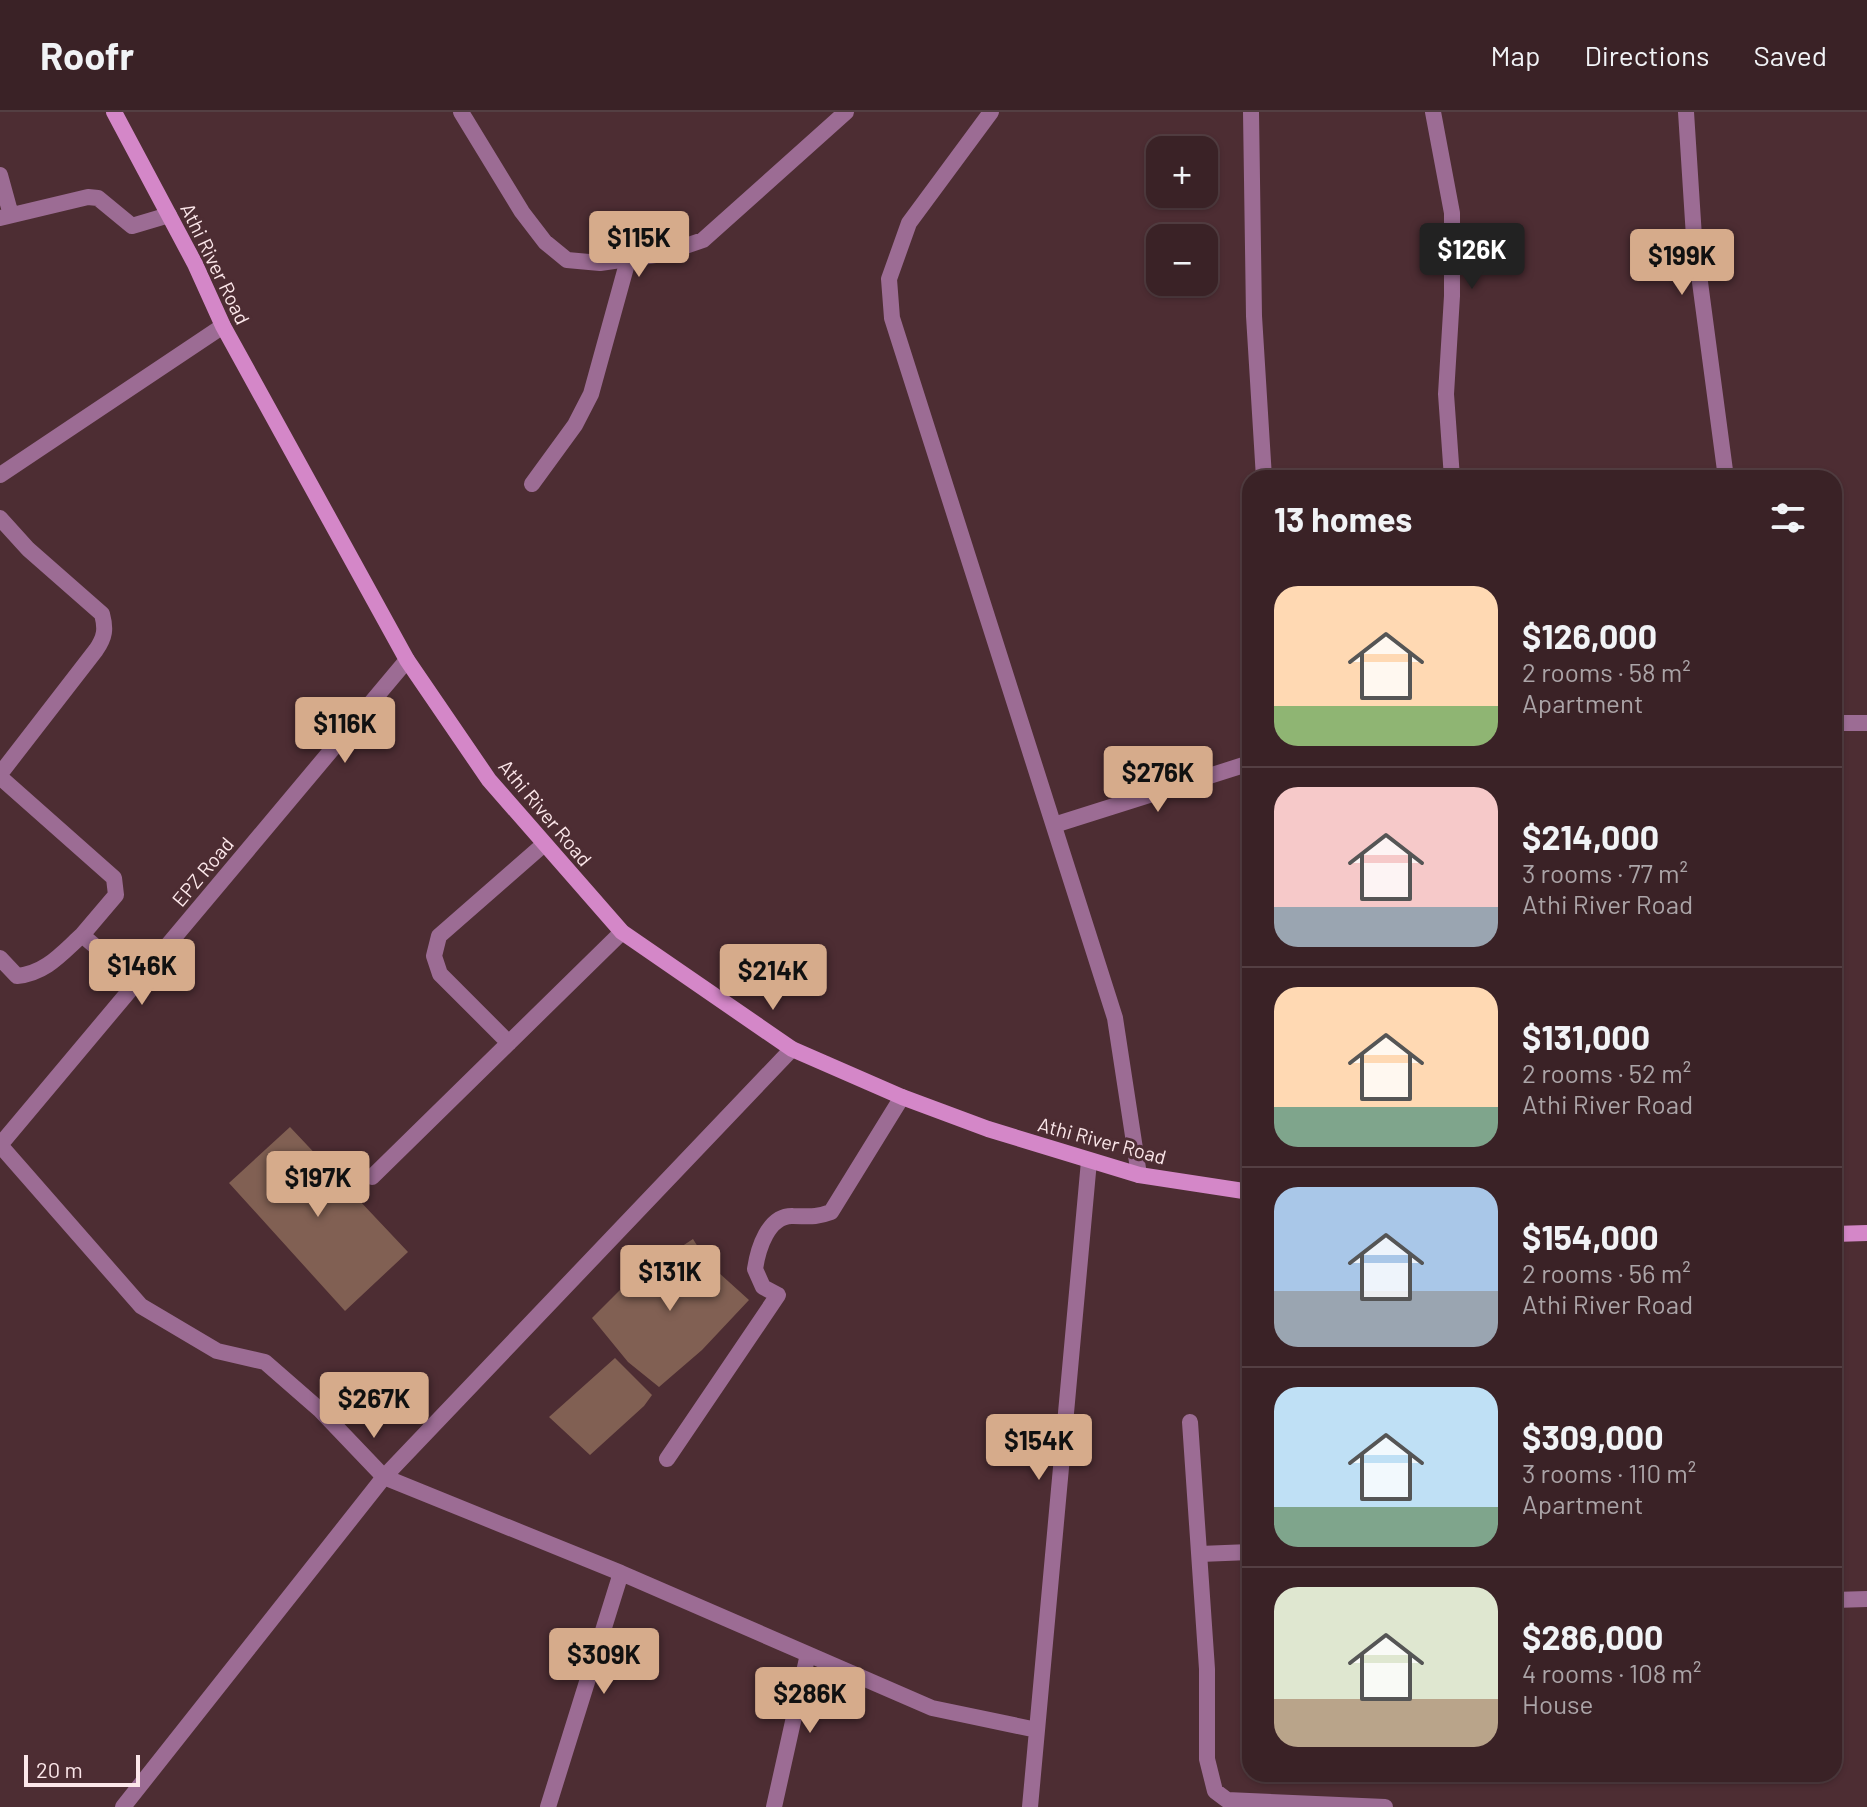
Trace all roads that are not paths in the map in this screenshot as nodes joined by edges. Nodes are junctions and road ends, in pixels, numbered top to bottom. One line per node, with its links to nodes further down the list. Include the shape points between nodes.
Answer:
1 (114, 112): 9 (main road, Athi River Road)
2 (461, 112): 11 (street, via 545,242 567,260)
3 (846, 112): 11 (street, via 703,240)
4 (991, 112): 24 (street, via 909,223 889,279 892,318)
5 (1251, 112): 13 (street, via 1254,316)
6 (1433, 112): 14 (street, via 1452,213 1446,394)
7 (1686, 112): 15 (street, via 1694,237)
8 (0, 175): 10 (street)
9 (169, 215): 10 (street, via 132,226 98,198 88,197); 12 (main road, Athi River Road)
10 (6, 217)
11 (628, 260): 17 (street, via 591,394)
12 (223, 326): 16 (street); 19 (main road, Athi River Road)
13 (1264, 470)
14 (1451, 470)
15 (1725, 470)
16 (0, 475)
17 (532, 484)
18 (0, 518): 23 (street, via 102,614 105,625 96,650)
19 (407, 660): 25 (main road, Athi River Road, via 489,780); 29 (street, EPZ Road)
20 (1842, 723): 21 (street)
21 (1867, 723)
22 (1242, 766): 24 (street)
23 (0, 776): 27 (street, via 114,878 116,895)
24 (1054, 825): 35 (street, via 1115,1018)
25 (543, 845): 26 (main road, Athi River Road); 30 (street, via 439,936 434,956 440,974)
26 (622, 932): 30 (street); 31 (main road, Athi River Road)
27 (82, 935): 28 (street, via 30,974 17,976); 29 (street)
28 (0, 958)
29 (137, 982): 33 (street, EPZ Road)
30 (509, 1043): 36 (street)
31 (792, 1049): 32 (main road, Athi River Road); 42 (street)
32 (902, 1097): 34 (main road, Athi River Road); 41 (street, via 831,1212 810,1219 780,1218 767,1232 755,1269 763,1287 778,1295)
33 (0, 1145): 42 (street, via 141,1306 217,1351 265,1362)
34 (1089, 1161): 35 (main road, Athi River Road); 49 (street)
35 (1139, 1175): 37 (main road, Athi River Road)
36 (372, 1177)
37 (1242, 1191)
38 (1867, 1233): 39 (main road)
39 (1842, 1234)
40 (1190, 1422): 44 (street)
41 (667, 1459)
42 (384, 1477): 45 (street); 50 (street)
43 (1242, 1552): 44 (street)
44 (1200, 1554): 54 (street, via 1207,1759 1215,1791 1227,1800)
45 (621, 1573): 48 (street); 51 (street)
46 (1867, 1599): 47 (street)
47 (1842, 1600)
48 (808, 1654): 49 (street, via 932,1708); 52 (street)
49 (1037, 1730): 53 (street)
50 (123, 1807)
51 (548, 1807)
52 (774, 1807)
53 (1030, 1807)
54 (1385, 1807)

